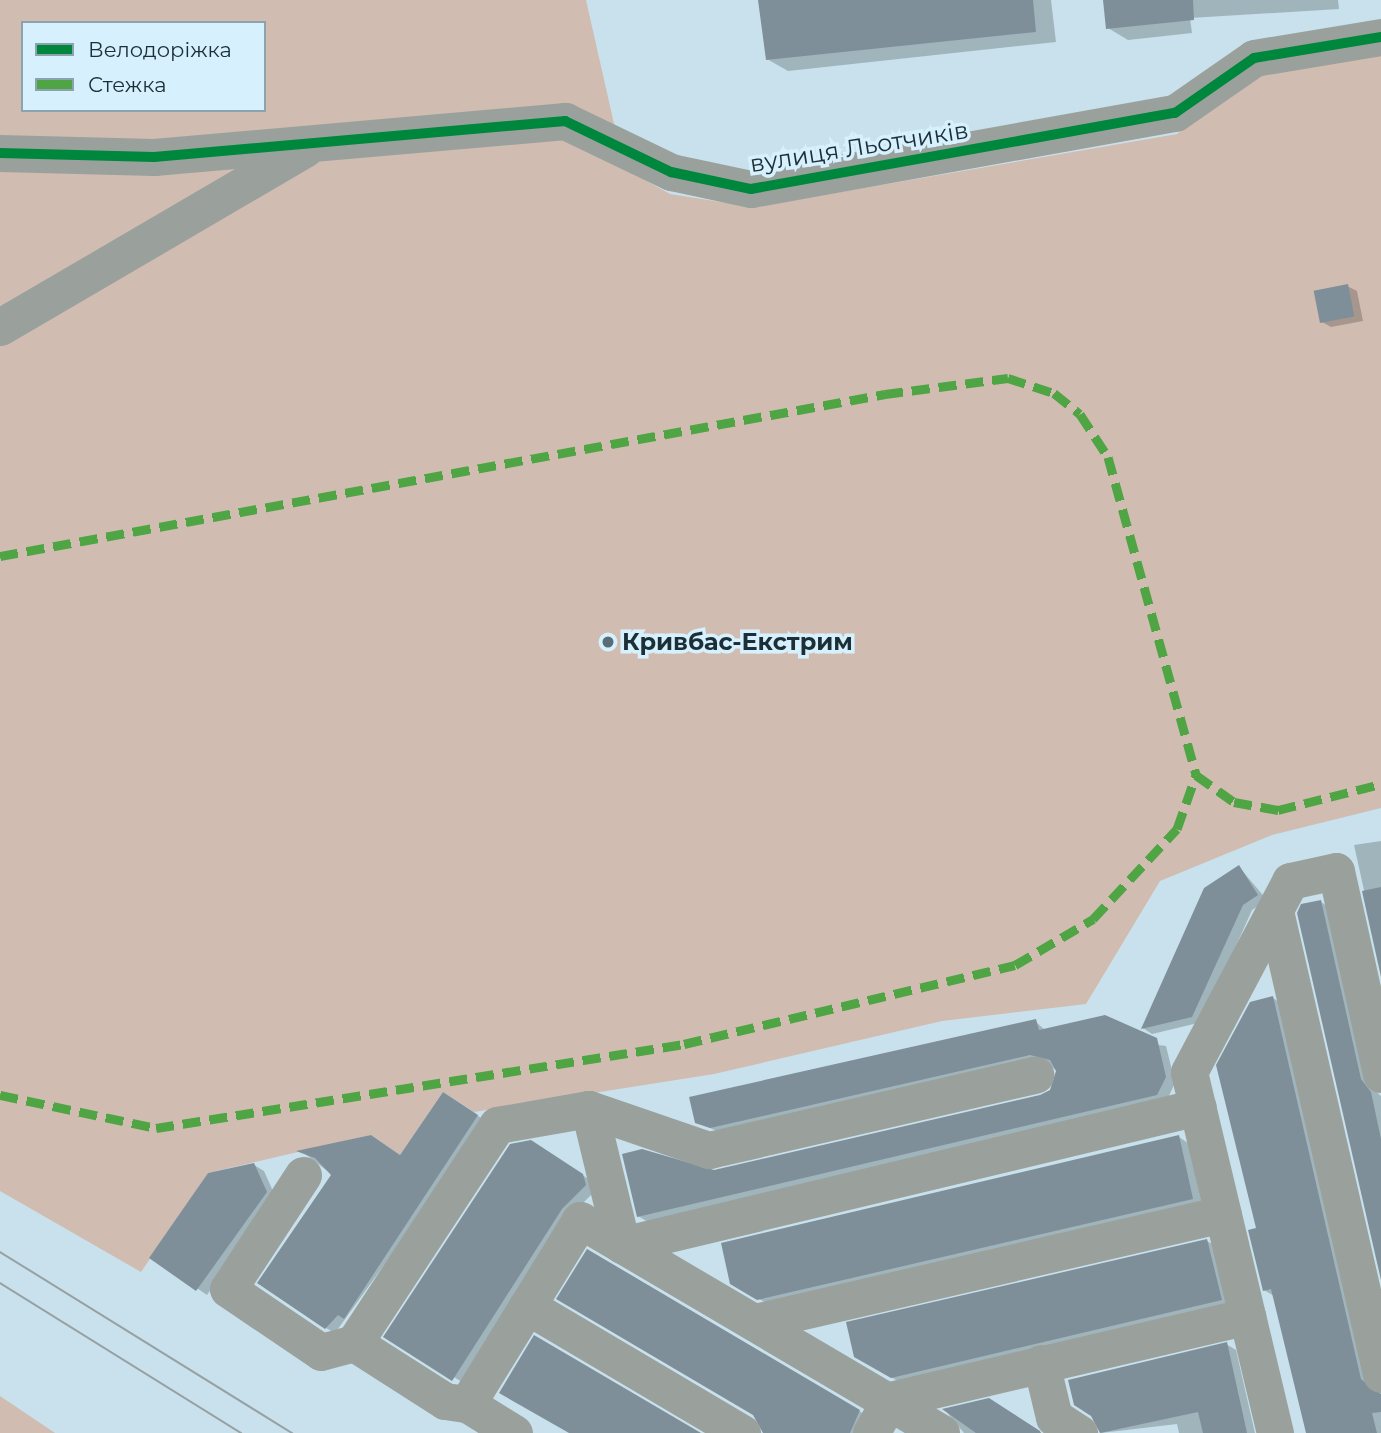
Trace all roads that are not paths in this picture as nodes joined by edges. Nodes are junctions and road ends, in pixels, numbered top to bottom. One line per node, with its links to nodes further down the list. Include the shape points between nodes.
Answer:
1 (1381, 37): 2 (street, вулиця Льотчиків, via 1254,58 1175,113 751,189 671,172 565,121)
2 (315, 143): 3 (street, вулиця Льотчиків, via 154,158); 4 (street)
3 (0, 153)
4 (0, 327)
5 (1275, 911): 6 (street, via 1290,881 1336,871); 8 (street, via 1189,1072); 18 (street)
6 (1381, 1074)
7 (1035, 1075): 9 (street, via 709,1150)
8 (1198, 1107): 11 (street); 12 (street)
9 (589, 1110): 12 (street); 16 (street, via 497,1125)
10 (303, 1175): 16 (street, via 228,1289 321,1352)
11 (1223, 1214): 14 (street); 15 (street)
12 (622, 1245): 13 (street, via 580,1220); 15 (street)
13 (527, 1306): 20 (street); 22 (street)
14 (1247, 1316): 17 (street); 26 (street)
15 (755, 1322): 19 (street)
16 (354, 1343): 20 (street, via 445,1401)
17 (1041, 1363): 19 (street); 25 (street, via 1054,1416)
18 (1381, 1374)
19 (890, 1400): 23 (street); 24 (street)
20 (467, 1404): 21 (street)
21 (513, 1433)
22 (742, 1433)
23 (871, 1433)
24 (941, 1433)
25 (1079, 1433)
26 (1275, 1433)

